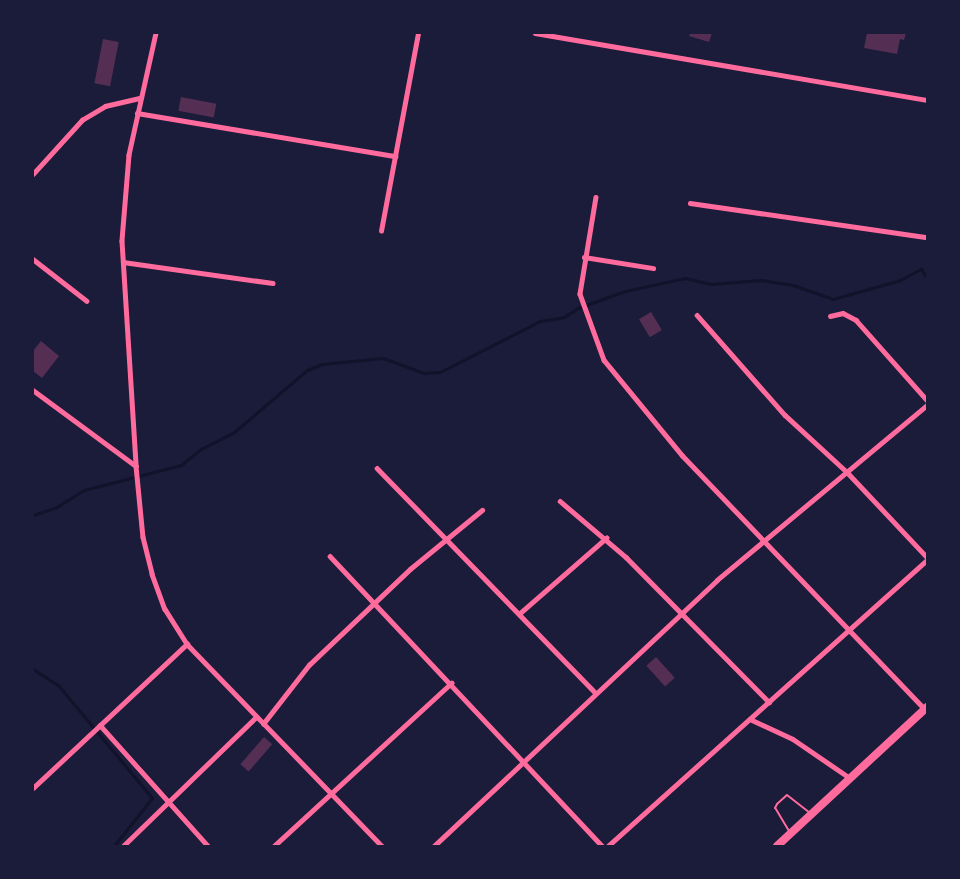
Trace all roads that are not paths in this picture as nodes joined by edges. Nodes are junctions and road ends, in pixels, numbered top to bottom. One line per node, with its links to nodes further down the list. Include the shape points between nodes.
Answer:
1 (156, 33): 5 (street)
2 (418, 33): 8 (street)
3 (535, 33): 4 (street)
4 (582, 36): 6 (street)
5 (139, 98): 7 (street); 9 (street, via 105,106 82,120)
6 (927, 100)
7 (137, 113): 8 (street); 16 (street, via 125,194)
8 (395, 156): 12 (street)
9 (33, 174)
10 (596, 197): 14 (street)
11 (690, 203): 13 (street)
12 (381, 231)
13 (927, 237)
14 (584, 257): 17 (street); 31 (street, via 580,294 604,360 710,485)
15 (33, 259): 19 (street)
16 (123, 262): 18 (street); 25 (street)
17 (653, 268)
18 (273, 283)
19 (87, 301)
20 (697, 315): 27 (street, via 784,415)
21 (830, 316): 23 (street, via 843,313 856,320)
22 (33, 390): 25 (street)
23 (927, 400)
24 (927, 405): 27 (street)
25 (136, 468): 39 (street, via 152,574 165,609)
26 (377, 468): 32 (street)
27 (848, 473): 31 (street); 34 (street)
28 (561, 501): 30 (street)
29 (482, 510): 32 (street)
30 (606, 538): 36 (street); 37 (street)
31 (766, 539): 36 (street); 38 (street)
32 (447, 540): 35 (street); 37 (street)
33 (330, 556): 35 (street)
34 (927, 559): 38 (street)
35 (375, 603): 40 (street); 46 (street, via 309,665)
36 (682, 613): 41 (street); 42 (street)
37 (519, 614): 41 (street)
38 (850, 627): 42 (street); 43 (street)
39 (187, 644): 44 (street); 47 (street)
40 (451, 683): 48 (street); 51 (street)
41 (595, 692): 48 (street)
42 (769, 702): 45 (street)
43 (926, 709): 49 (highway)
44 (256, 717): 46 (street); 52 (street)
45 (750, 719): 49 (street, via 793,739); 61 (street)
46 (264, 724): 51 (street)
47 (100, 725): 50 (street); 52 (street)
48 (523, 759): 59 (street); 60 (street)
49 (850, 778): 53 (highway)
50 (33, 788)
51 (333, 792): 57 (street); 58 (street)
52 (167, 802): 55 (street); 56 (street)
53 (812, 814): 54 (highway); 54 (lane, via 787,795 777,804)
54 (791, 833): 62 (highway)
55 (123, 846)
56 (208, 846)
57 (274, 846)
58 (382, 846)
59 (434, 846)
60 (602, 846)
61 (608, 846)
62 (777, 846)

